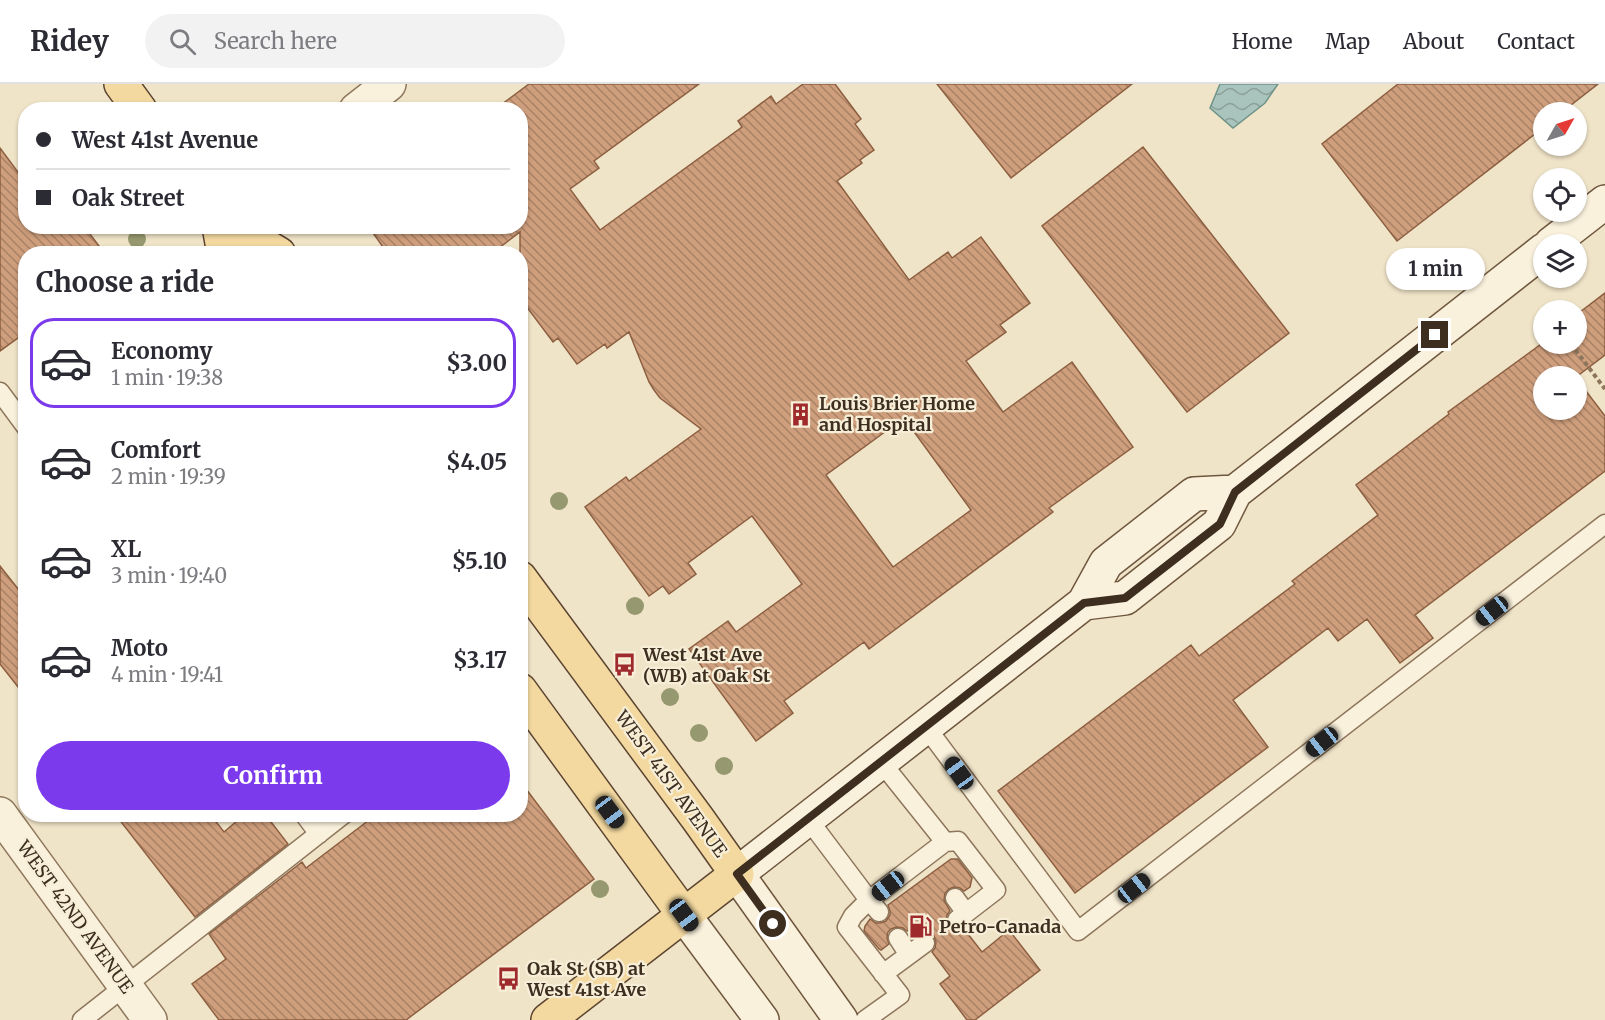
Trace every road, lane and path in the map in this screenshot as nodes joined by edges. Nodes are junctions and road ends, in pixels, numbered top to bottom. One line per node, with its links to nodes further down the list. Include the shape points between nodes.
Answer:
1 (121, 84): 3 (main road)
2 (389, 84): 4 (main road)
3 (134, 102)
4 (366, 102)
5 (1605, 202): 7 (main road)
6 (246, 234): 8 (main road)
7 (1564, 234)
8 (266, 246)
9 (1533, 259): 17 (main road, via 1235,492 1194,494 1106,563 1084,603)
10 (1579, 354): 11 (path)
11 (1605, 389)
12 (0, 392): 13 (lane)
13 (18, 416)
14 (1605, 524): 17 (lane, via 1078,931)
15 (528, 589): 25 (main road, WEST 41ST AVENUE)
16 (528, 701): 28 (main road)
17 (926, 727): 18 (main road)
18 (881, 762): 20 (main road); 24 (lane)
19 (0, 814): 33 (main road, WEST 42ND AVENUE)
20 (808, 819): 25 (main road); 27 (lane)
21 (310, 822): 23 (lane)
22 (334, 822): 23 (lane)
23 (319, 834): 33 (lane)
24 (945, 842): 26 (lane, via 958,841 996,890 962,917); 27 (lane, via 929,864)
25 (737, 874): 28 (main road); 38 (main road, WEST 41ST AVENUE)
26 (955, 898)
27 (874, 906): 32 (lane, via 853,916 847,927)
28 (684, 915): 36 (main road); 37 (main road)
29 (898, 938): 31 (lane)
30 (925, 943): 31 (lane)
31 (909, 955): 32 (lane)
32 (883, 974): 39 (lane, via 900,995)
33 (125, 986): 34 (lane); 35 (main road, WEST 42ND AVENUE)
34 (82, 1020)
35 (150, 1020)
36 (548, 1020)
37 (762, 1020)
38 (841, 1020)
39 (865, 1020)

